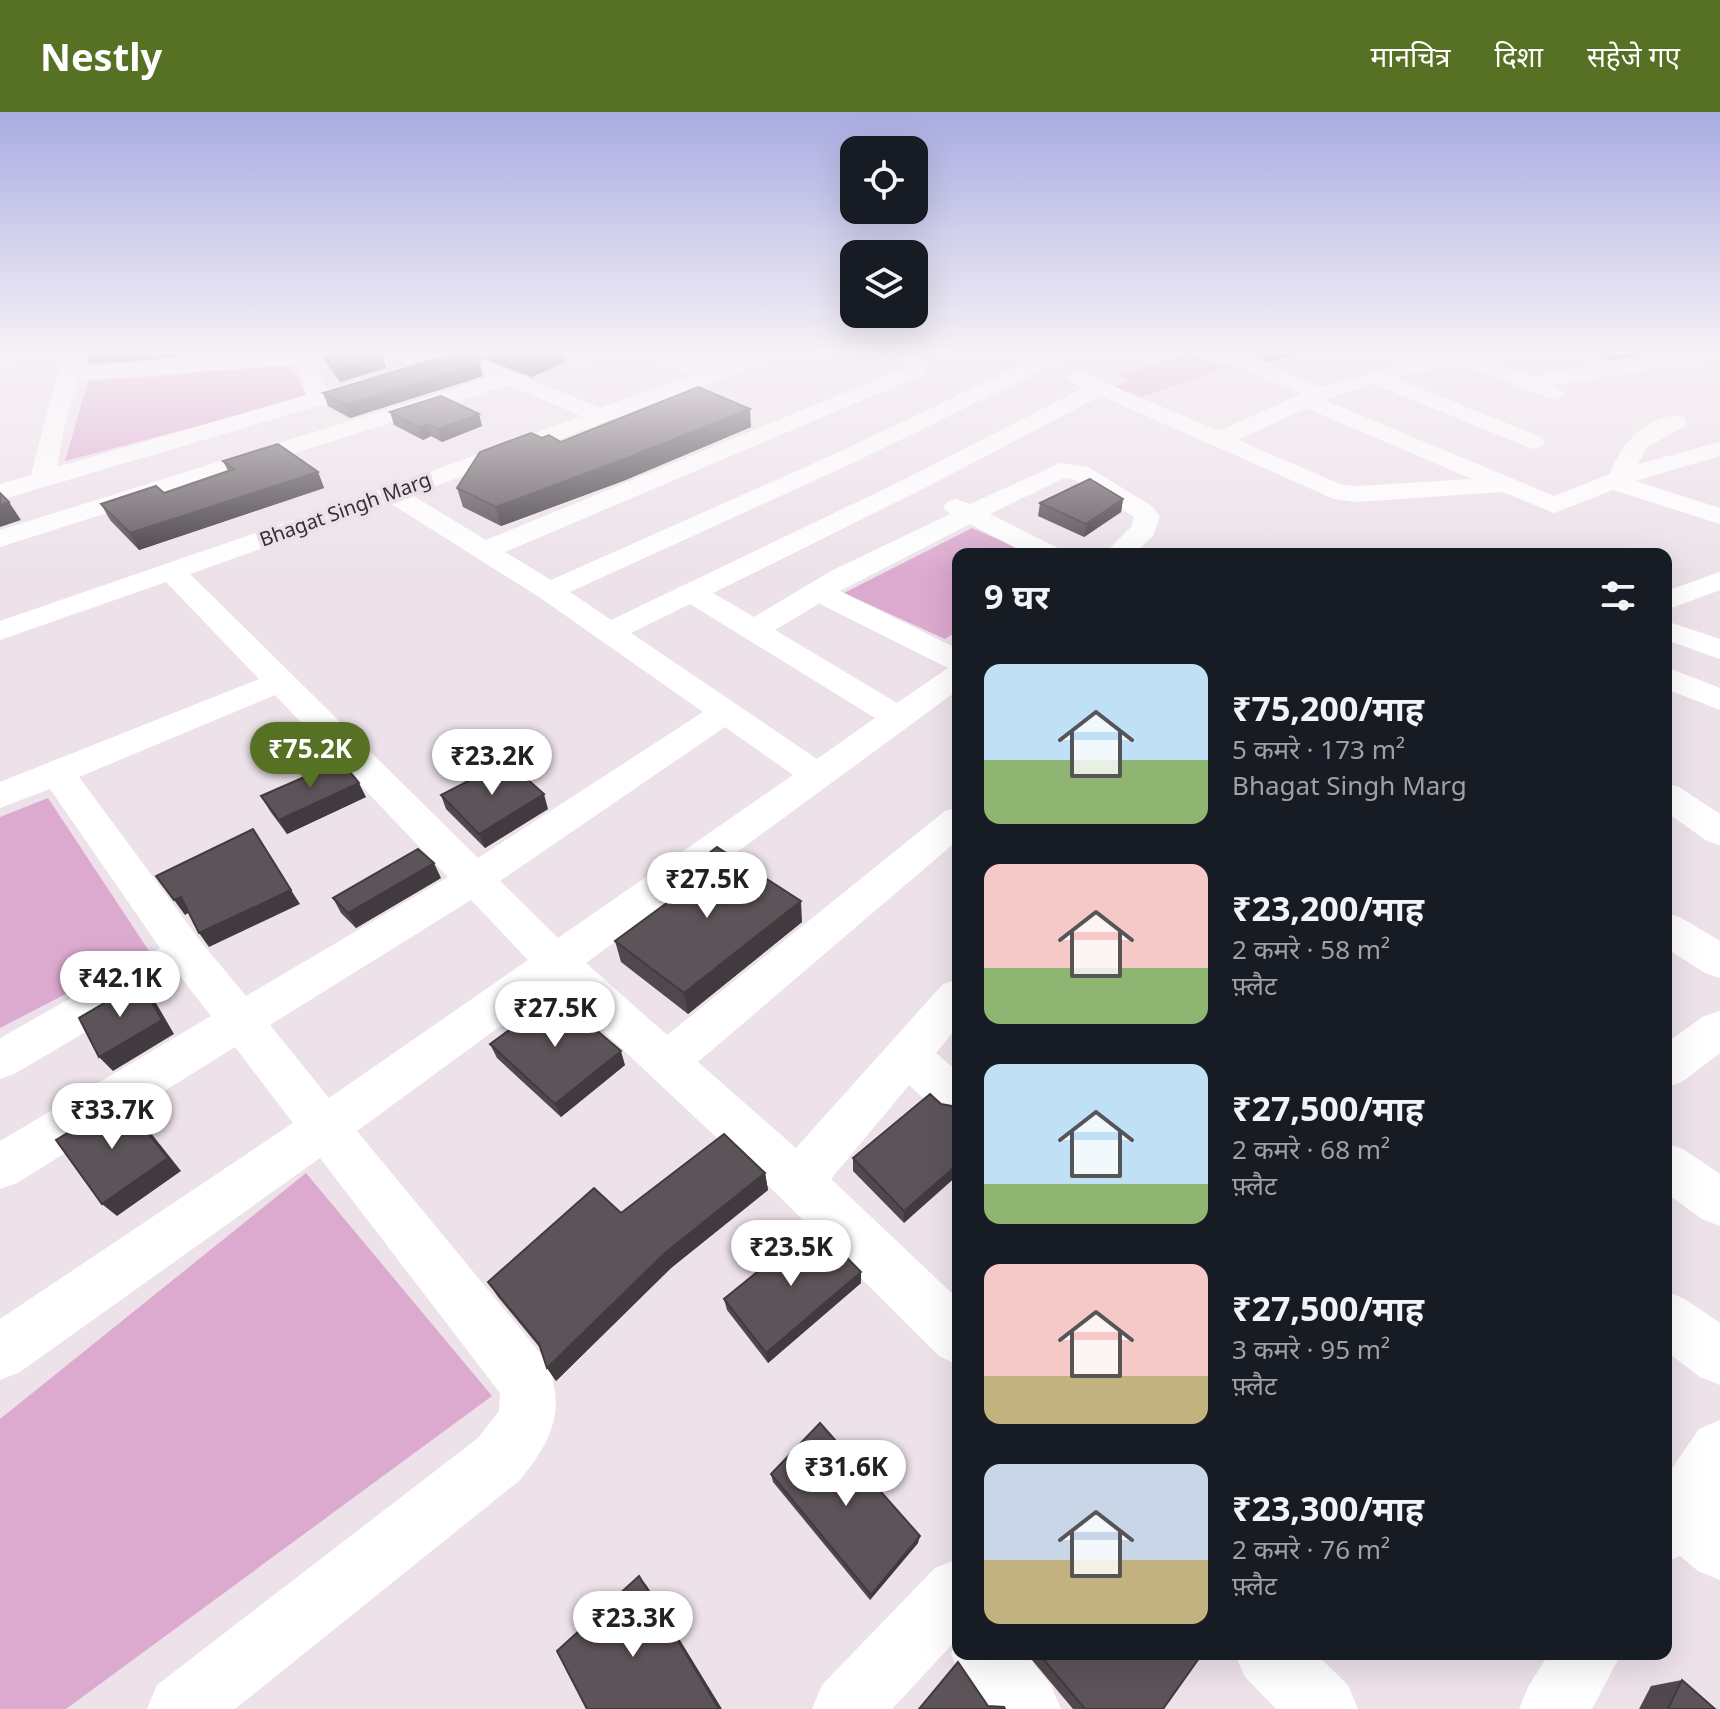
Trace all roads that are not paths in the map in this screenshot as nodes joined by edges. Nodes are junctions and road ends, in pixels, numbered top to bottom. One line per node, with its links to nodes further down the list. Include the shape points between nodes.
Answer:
1 (54, 425): 17 (street)
2 (233, 425): 17 (street)
3 (362, 425): 25 (street)
4 (573, 425): 22 (street, Bhagat Singh Marg)
5 (787, 425): 28 (street)
6 (915, 425): 16 (street)
7 (1029, 425): 20 (street)
8 (1185, 425): 13 (street)
9 (1252, 425): 13 (street)
10 (1372, 425): 19 (street)
11 (1486, 425): 14 (street)
12 (1670, 425): 18 (street, via 1647,434 1628,453)
13 (1219, 440): 19 (street, via 1334,491)
14 (1533, 442)
15 (1720, 444): 18 (street)
16 (847, 457): 20 (street); 32 (street)
17 (43, 479): 21 (street)
18 (1616, 480): 19 (street, via 1559,505); 24 (street)
19 (1503, 485)
20 (910, 486): 23 (street); 33 (street)
21 (0, 492)
22 (392, 494): 28 (street); 29 (street, Bhagat Singh Marg)
23 (973, 515): 26 (street); 27 (street, via 1052,472 1079,472 1147,517 1144,530); 31 (street)
24 (1720, 516)
25 (0, 539)
26 (1036, 548)
27 (1124, 548)
28 (484, 551): 32 (street)
29 (171, 571): 36 (street, Bhagat Singh Marg); 43 (street)
30 (1713, 588): 34 (street)
31 (824, 589): 35 (street); 40 (street, via 832,599)
32 (549, 591): 37 (street)
33 (691, 592): 35 (street); 37 (street)
34 (1672, 599)
35 (753, 630): 46 (street)
36 (0, 631)
37 (609, 632): 45 (street)
38 (1672, 632): 39 (street)
39 (1720, 650)
40 (952, 658)
41 (952, 679): 46 (street)
42 (1672, 680): 44 (street)
43 (282, 681): 47 (street); 53 (street)
44 (1720, 700)
45 (725, 712): 48 (street); 53 (street)
46 (898, 718): 48 (street)
47 (58, 774): 49 (street); 55 (street)
48 (818, 776): 56 (street)
49 (0, 796)
50 (1672, 799): 52 (street)
51 (952, 825): 63 (street)
52 (1720, 832)
53 (475, 879): 56 (street); 59 (street)
54 (1672, 932): 57 (street)
55 (186, 953): 59 (street); 62 (street)
56 (555, 961): 63 (street); 66 (street)
57 (1720, 962)
58 (952, 1003): 61 (street)
59 (240, 1022): 66 (street); 67 (street)
60 (1720, 1029): 64 (street)
61 (907, 1055): 65 (street); 69 (street)
62 (0, 1060)
63 (667, 1062): 69 (street)
64 (1672, 1064)
65 (952, 1095)
66 (324, 1128): 73 (street); 81 (street, via 526,1380 532,1403 519,1434 499,1459)
67 (0, 1167)
68 (1672, 1169): 70 (street)
69 (798, 1181): 72 (street)
70 (1720, 1202)
71 (1672, 1322): 74 (street)
72 (952, 1331)
73 (0, 1352)
74 (1720, 1357)
75 (1720, 1450): 76 (street)
76 (1688, 1531)
77 (952, 1625): 82 (street)
78 (992, 1660): 83 (street)
79 (1274, 1660): 84 (street)
80 (1584, 1660): 85 (street)
81 (181, 1709)
82 (846, 1709)
83 (1027, 1709)
84 (1324, 1709)
85 (1553, 1709)

